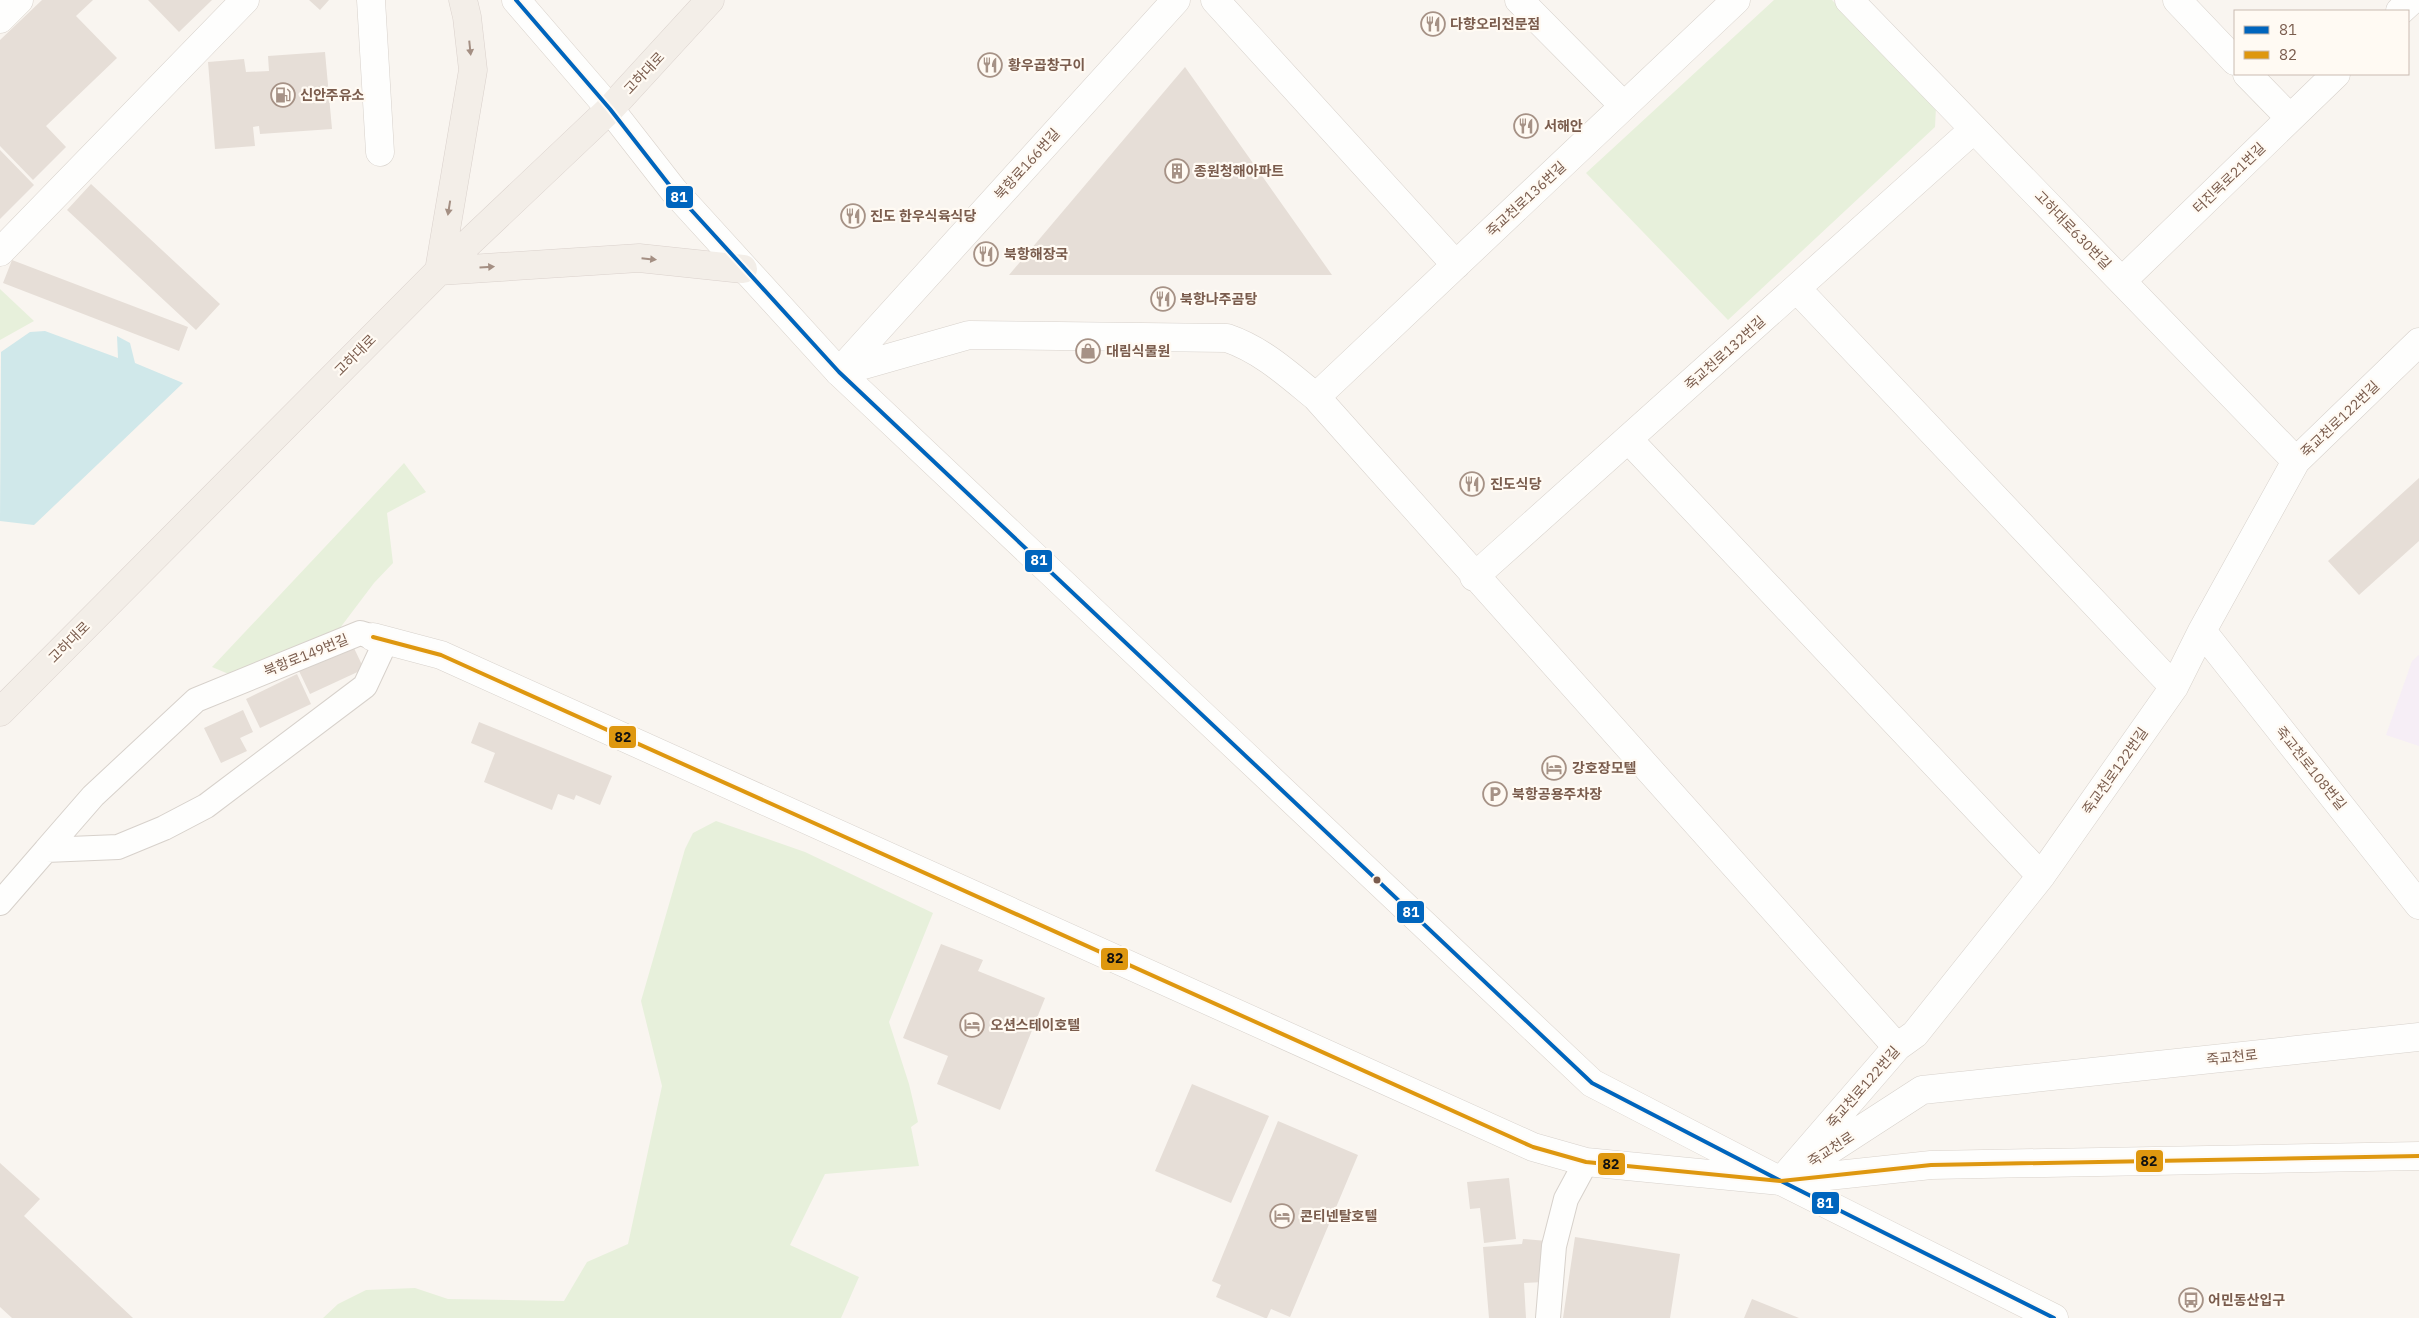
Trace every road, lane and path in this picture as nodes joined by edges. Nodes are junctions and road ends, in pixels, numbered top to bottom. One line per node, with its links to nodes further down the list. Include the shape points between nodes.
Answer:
1 (19, 0): 15 (street)
2 (245, 0): 24 (street)
3 (371, 0): 23 (street)
4 (463, 0): 27 (main road, one-way to 27, via 473,70)
5 (516, 0): 20 (street)
6 (710, 0): 20 (main road, 고하대로)
7 (1176, 0): 31 (street, 북항로166번길)
8 (1215, 0): 25 (street)
9 (1519, 0): 19 (street)
10 (1736, 0): 19 (street, 죽교천로136번길)
11 (1849, 0): 22 (street, 고하대로630번길)
12 (2177, 0): 16 (street)
13 (2412, 0): 14 (street)
14 (2401, 10)
15 (0, 19)
16 (2234, 60)
17 (2248, 75): 21 (street)
18 (2335, 75): 21 (street, 터진목로21번길)
19 (1624, 106): 25 (street, 죽교천로136번길)
20 (610, 109): 26 (street, via 674,191); 27 (main road, 고하대로)
21 (2290, 118): 28 (street, 터진목로21번길)
22 (1974, 129): 28 (street, 고하대로630번길); 29 (street, 죽교천로132번길)
23 (380, 152)
24 (0, 252)
25 (1456, 265): 32 (street, 죽교천로136번길)
26 (743, 269): 27 (main road, one-way to 26, via 639,258); 31 (street)
27 (438, 271): 39 (main road, 고하대로)
28 (2122, 282): 34 (street, 고하대로630번길)
29 (1797, 288): 33 (street, 죽교천로132번길); 38 (street)
30 (2419, 342): 34 (street, 죽교천로122번길)
31 (839, 372): 32 (street, via 969,335 1227,338 1247,345 1274,362); 48 (street, via 1592,1083)
32 (1316, 398): 35 (street)
33 (1628, 439): 35 (street, 죽교천로132번길); 41 (street)
34 (2296, 461): 36 (street, 죽교천로122번길)
35 (1474, 577): 45 (street)
36 (2202, 631): 38 (street, 죽교천로122번길); 43 (street, 죽교천로108번길)
37 (380, 639): 40 (lane, 북항로149번길, via 360,634 196,700 93,796); 40 (lane, via 365,686 206,806 118,847); 47 (street, 북항로149번길, via 441,655 1533,1147)
38 (2174, 687): 41 (street, 죽교천로122번길)
39 (0, 712)
40 (46, 850): 42 (lane, 북항로149번길)
41 (2041, 876): 45 (street, 죽교천로122번길, via 1915,1034)
42 (0, 903)
43 (2419, 905)
44 (2419, 1037): 48 (street, 죽교천로, via 1922,1090)
45 (1897, 1047): 48 (street, 죽교천로122번길)
46 (2419, 1156): 48 (street, 죽교천로, via 1931,1165)
47 (1586, 1162): 48 (street, 북항로149번길); 49 (lane, via 1566,1199 1554,1246)
48 (1781, 1181): 50 (street)
49 (1548, 1318)
50 (2054, 1318)

